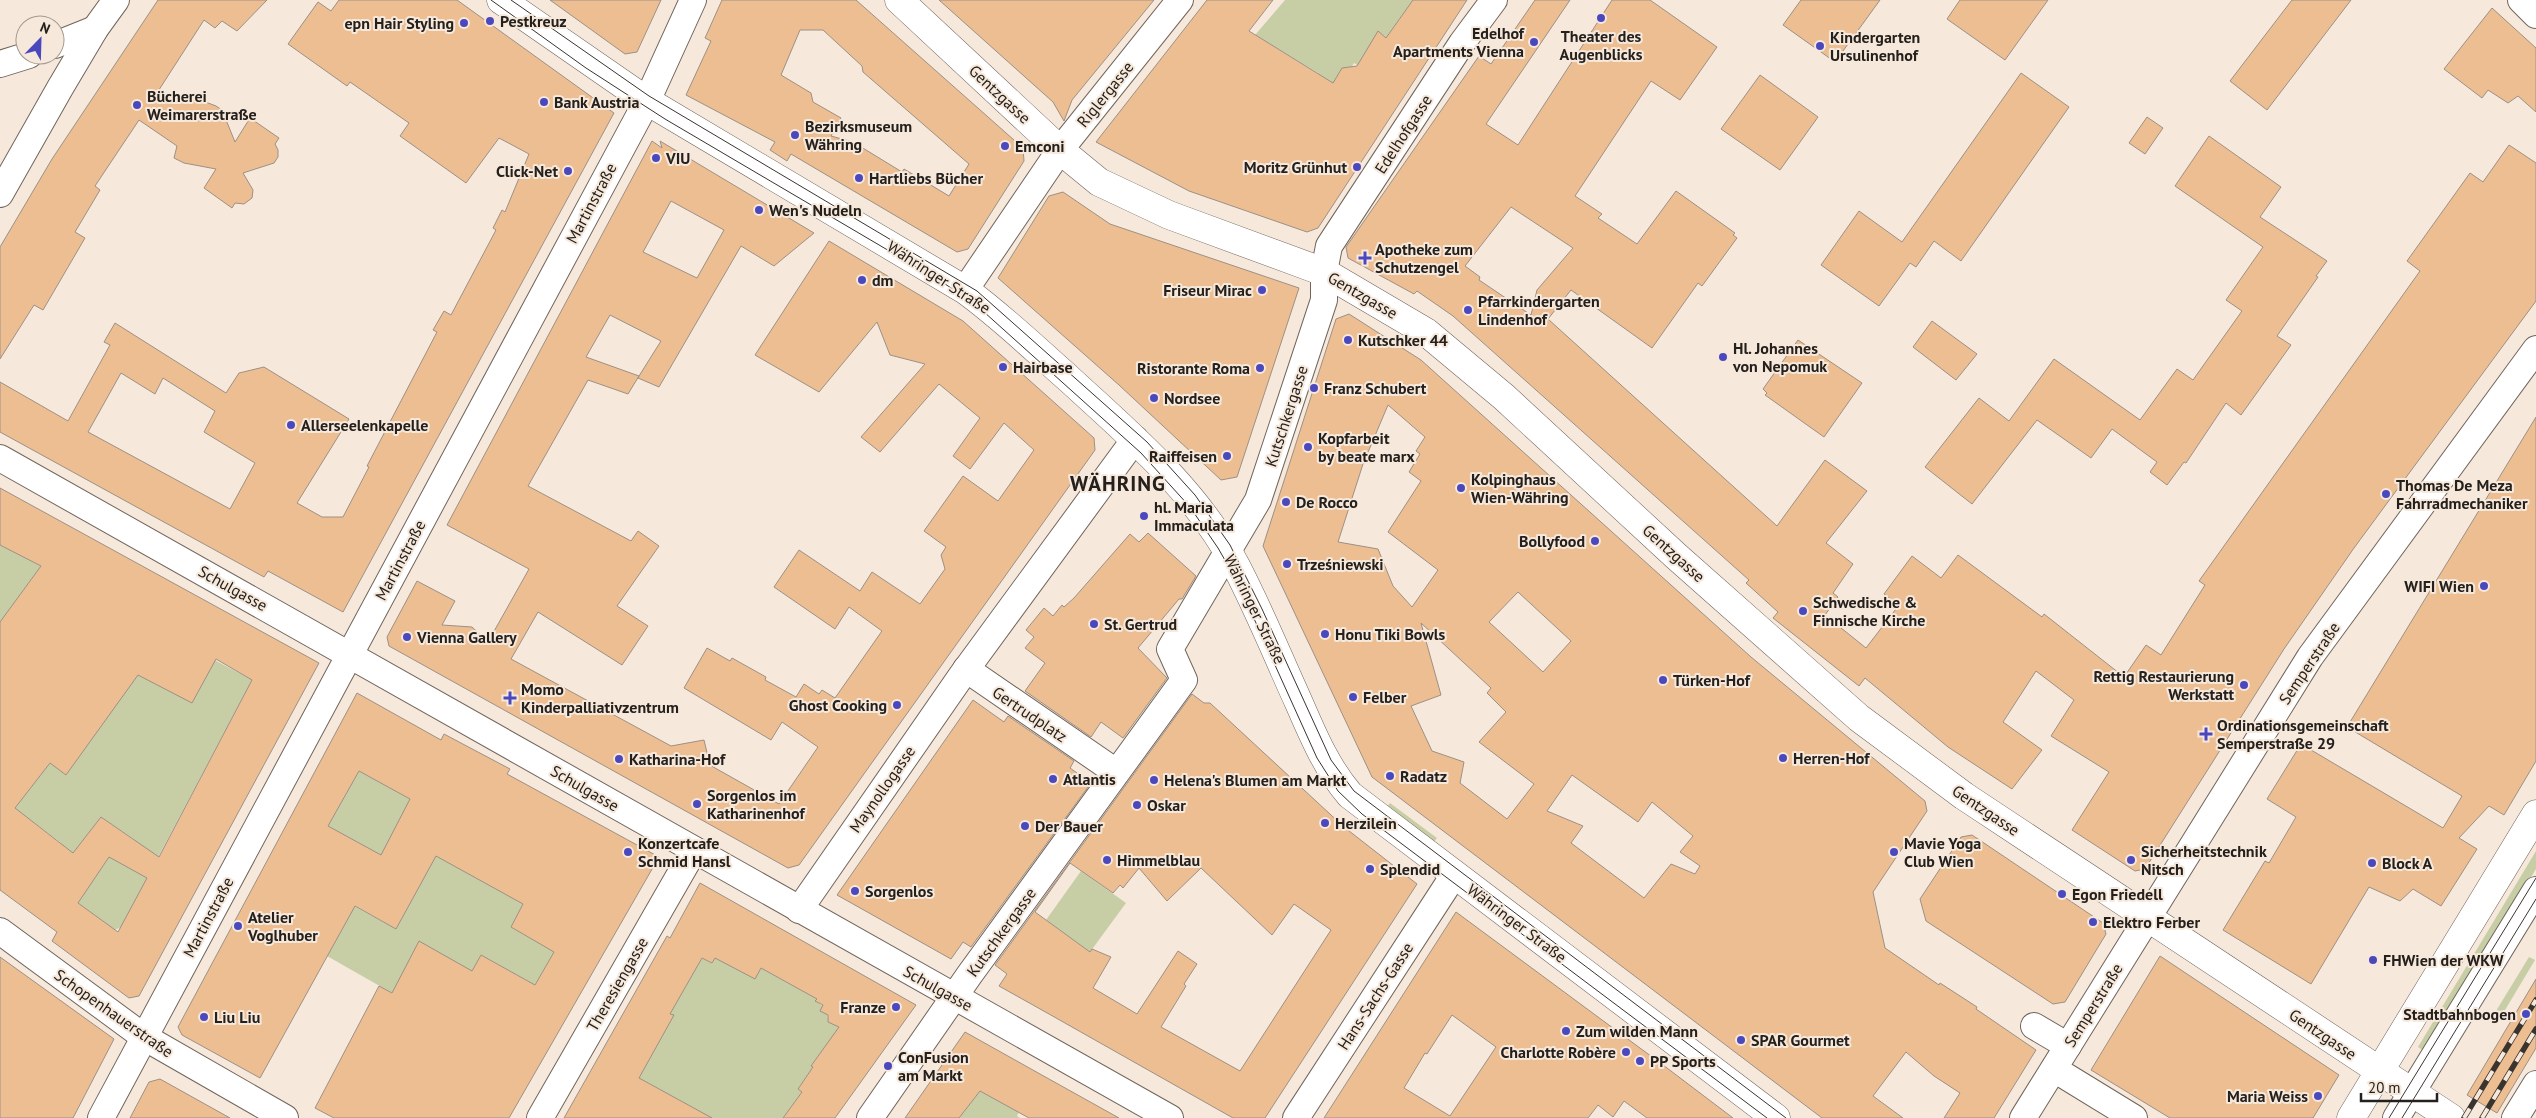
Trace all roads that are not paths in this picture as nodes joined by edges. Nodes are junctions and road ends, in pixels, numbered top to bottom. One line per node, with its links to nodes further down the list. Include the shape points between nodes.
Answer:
1 (116, 0): 9 (street)
2 (501, 0): 13 (main road, Währinger Straße)
3 (693, 0): 13 (street, Martinstraße)
4 (900, 0): 14 (main road, Gentzgasse)
5 (1180, 0): 14 (street, Riglergasse)
6 (1494, 0): 16 (street, Edelhofgasse, via 1329,246)
7 (2521, 0): 8 (street)
8 (2536, 15)
9 (95, 29): 10 (street); 15 (street)
10 (65, 41)
11 (15, 59): 12 (street)
12 (0, 64)
13 (647, 101): 17 (main road, Währinger Straße); 22 (street, Martinstraße)
14 (1060, 150): 16 (main road, Gentzgasse, via 1099,182 1160,211); 17 (street, Riglergasse)
15 (0, 194)
16 (1324, 272): 21 (street, Kutschkergasse, via 1324,300 1258,500); 30 (main road, Gentzgasse, via 1426,332 1467,365 1859,718 1964,796)
17 (965, 290): 19 (main road, Währinger Straße)
18 (2536, 349): 30 (street, Semperstraße, via 2310,658)
19 (1135, 439): 21 (main road, Währinger Straße, via 1183,488); 23 (street)
20 (0, 458): 22 (street, Schulgasse)
21 (1228, 552): 24 (street, via 1170,649 1184,680); 27 (main road, Währinger Straße, via 1321,752 1339,782 1373,814)
22 (350, 654): 26 (street, Schulgasse); 34 (street, Martinstraße)
23 (966, 669): 24 (street, Gertrudplatz); 29 (street, Maynollogasse)
24 (1116, 772): 32 (street, Kutschkergasse)
25 (2536, 814): 37 (main road)
26 (694, 850): 29 (street, Schulgasse); 43 (street, Theresiengasse)
27 (1454, 875): 45 (street, Hans-Sachs-Gasse); 46 (main road, Währinger Straße)
28 (2536, 890): 39 (street)
29 (799, 910): 32 (street, Schulgasse)
30 (2148, 916): 35 (street, Semperstraße); 37 (main road, Gentzgasse)
31 (0, 931): 34 (street, Schopenhauerstraße)
32 (955, 997): 40 (street, Kutschkergasse); 44 (street, Schulgasse)
33 (2034, 1026): 35 (street)
34 (144, 1037): 41 (street, Martinstraße); 42 (street, Schopenhauerstraße)
35 (2068, 1046): 36 (street, Semperstraße)
36 (2054, 1069): 47 (street, Semperstraße); 48 (street)
37 (2379, 1072): 39 (main road, Gentzgasse); 49 (main road)
38 (2536, 1084): 52 (street)
39 (2412, 1093): 50 (street); 51 (main road, Gentzgasse)
40 (871, 1117)
41 (101, 1118)
42 (285, 1118)
43 (540, 1118)
44 (1170, 1118)
45 (1296, 1118)
46 (1775, 1118)
47 (2024, 1118)
48 (2134, 1118)
49 (2351, 1118)
50 (2396, 1118)
51 (2451, 1118)
52 (2515, 1118)

